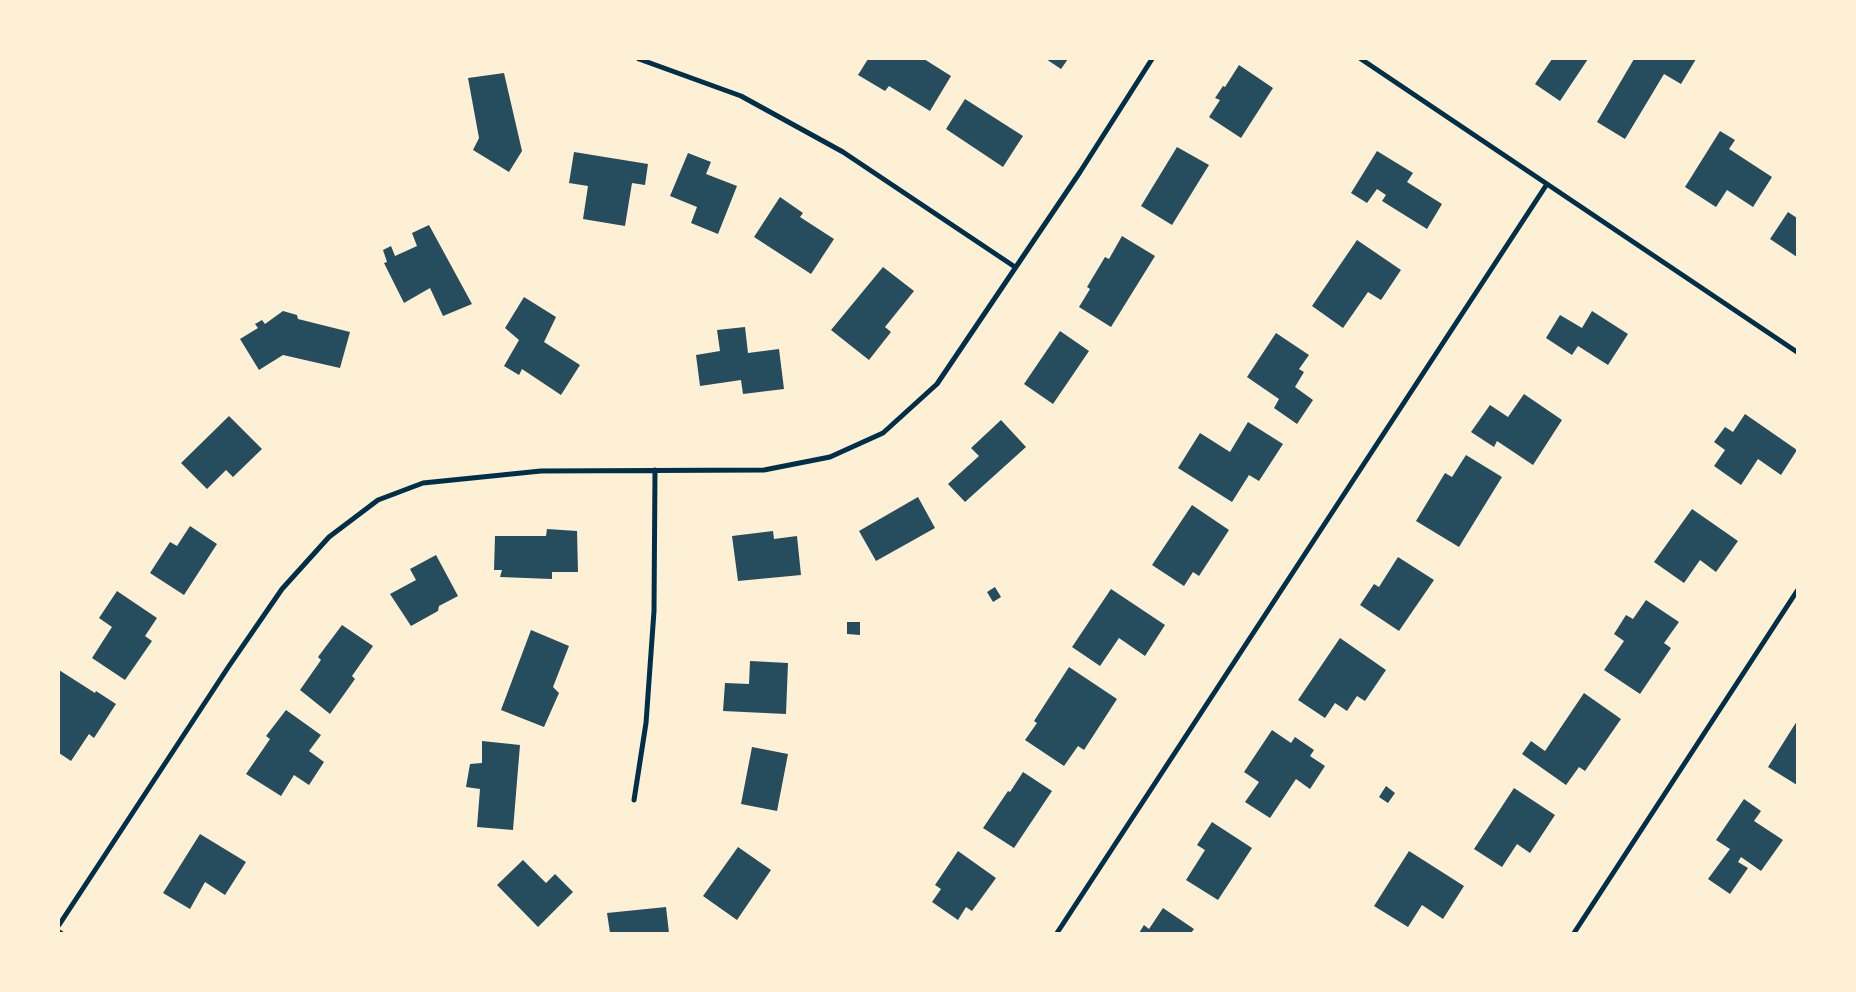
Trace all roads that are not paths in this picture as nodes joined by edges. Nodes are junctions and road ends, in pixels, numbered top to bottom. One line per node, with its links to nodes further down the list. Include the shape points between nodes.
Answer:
1 (1152, 59): 5 (street)
2 (1361, 59): 4 (street)
3 (639, 60): 5 (street, via 741,96 843,152)
4 (1547, 184): 6 (street); 11 (street)
5 (1015, 267): 7 (street, via 937,384 883,433 830,457 764,470)
6 (1797, 352)
7 (655, 470): 9 (street, via 654,610 646,723); 10 (street, via 541,471 423,483 378,500 329,537 282,589)
8 (1797, 591): 12 (street)
9 (634, 800)
10 (59, 925)
11 (1057, 933)
12 (1574, 933)

